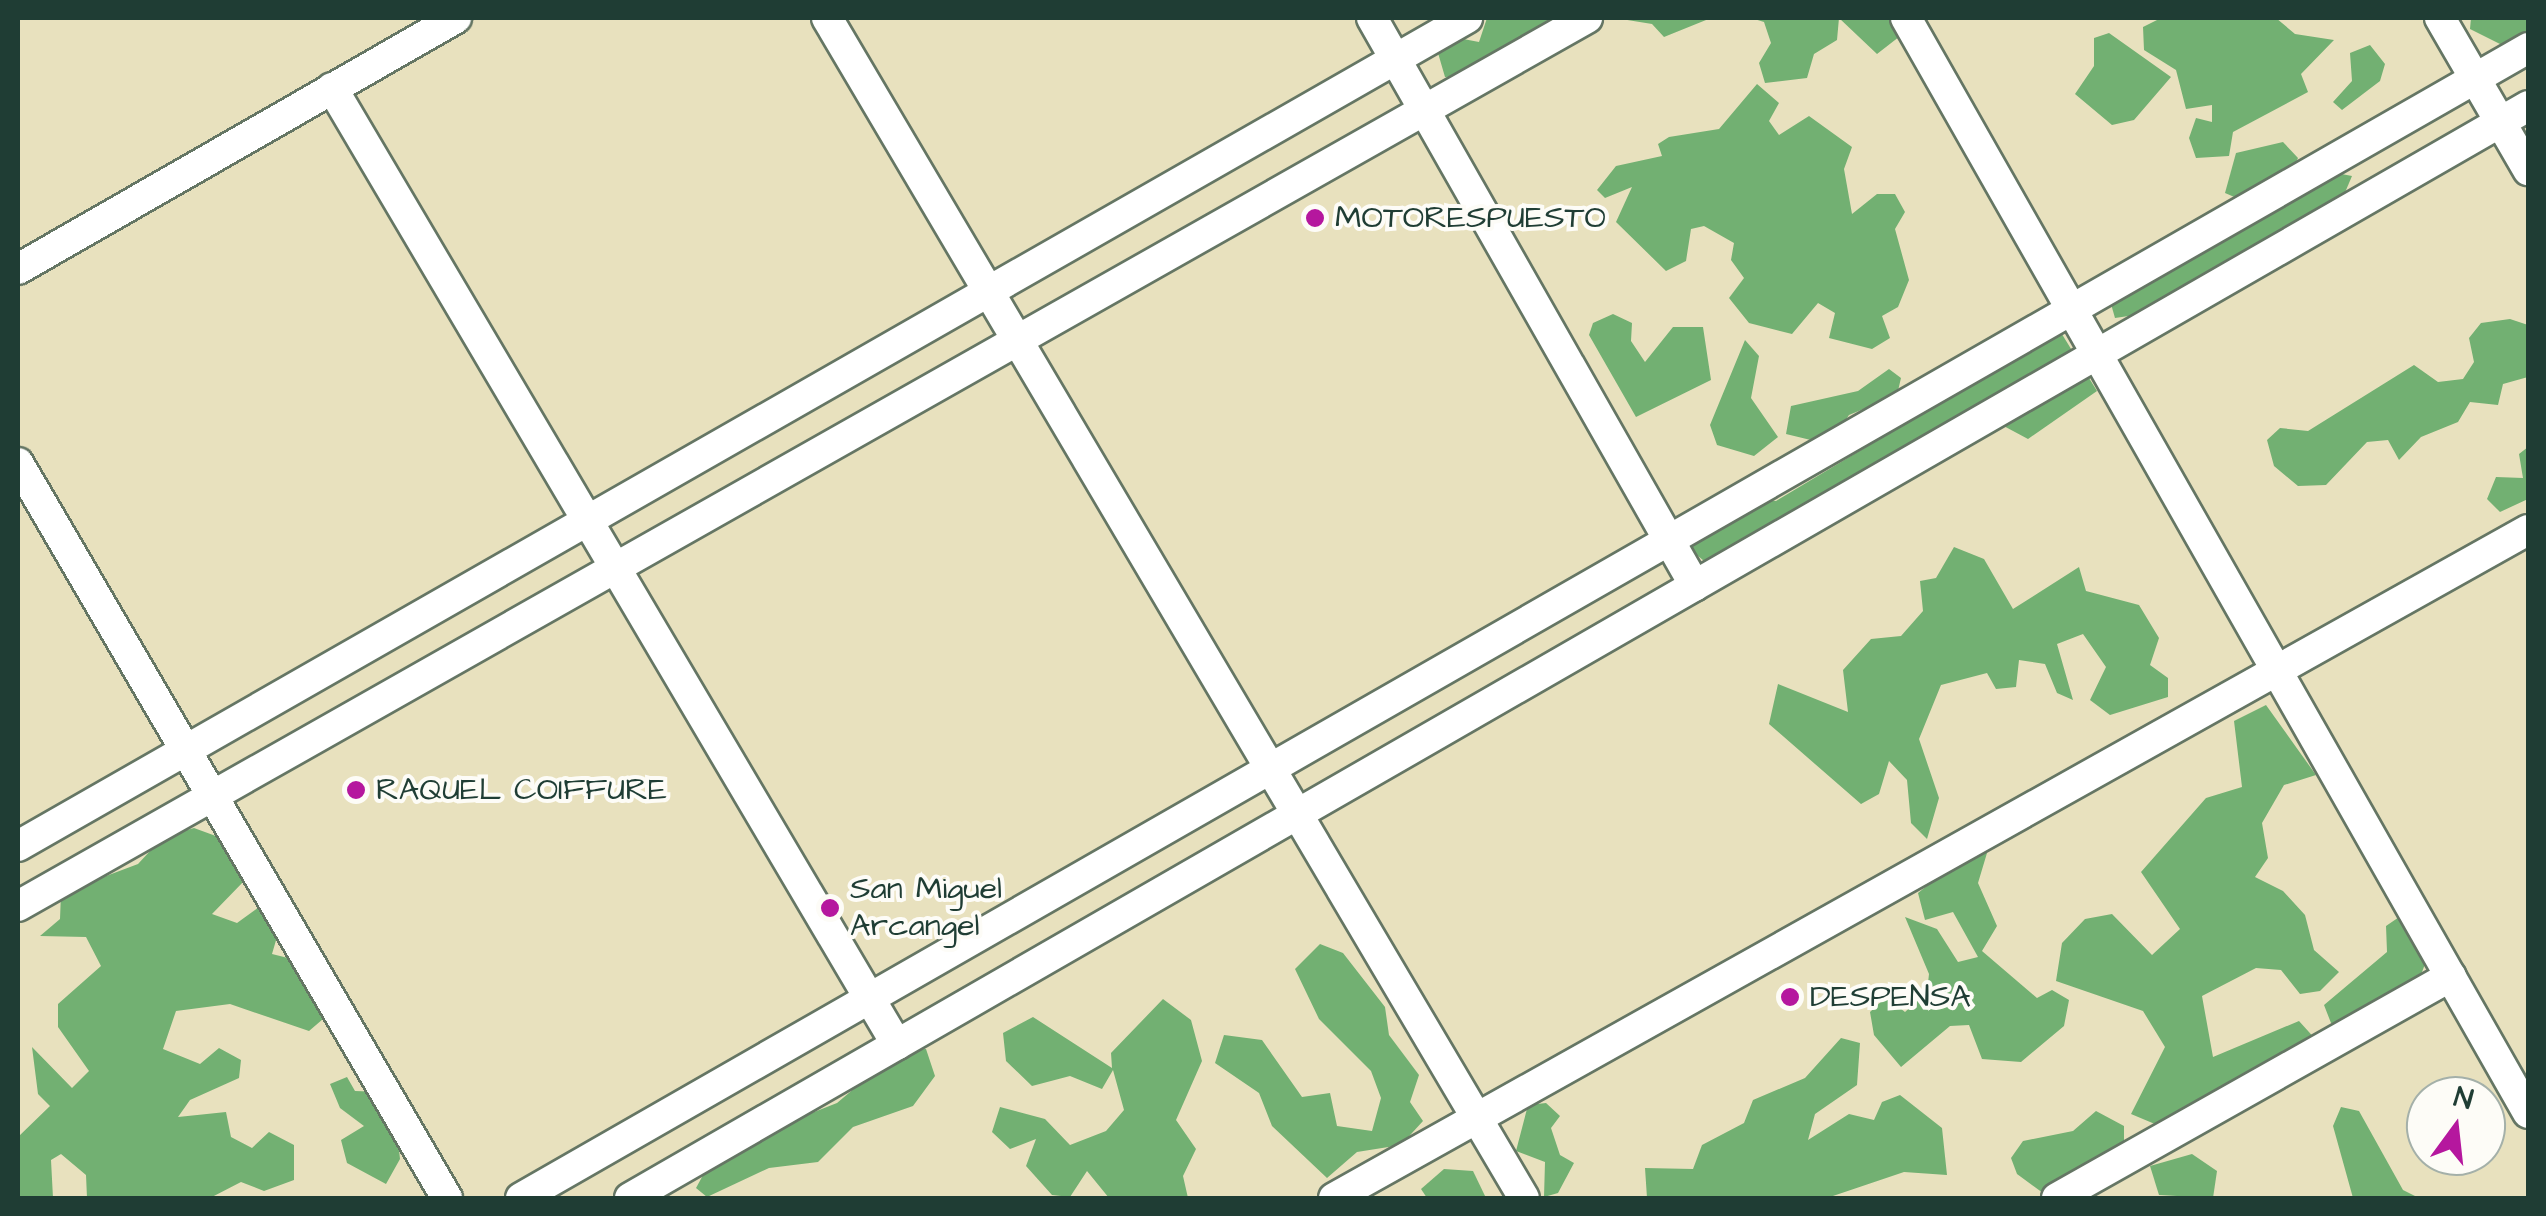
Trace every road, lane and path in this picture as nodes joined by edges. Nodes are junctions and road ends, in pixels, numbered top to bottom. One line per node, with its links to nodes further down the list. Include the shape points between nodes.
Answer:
1 (456, 18): 11 (street)
2 (828, 18): 16 (street)
3 (1372, 18): 9 (street)
4 (1467, 18): 9 (street)
5 (1586, 18): 12 (street)
6 (1906, 18): 17 (street)
7 (2440, 18): 10 (street)
8 (2528, 48): 10 (street)
9 (1395, 59): 12 (street); 16 (street)
10 (2476, 78): 13 (street); 17 (street)
11 (332, 88): 15 (street); 21 (street)
12 (1424, 109): 18 (street); 23 (street)
13 (2516, 114): 14 (street); 19 (street)
14 (2528, 170)
15 (18, 269)
16 (991, 290): 18 (street); 21 (street)
17 (2074, 309): 19 (street); 23 (street)
18 (1019, 339): 24 (street); 28 (street)
19 (2103, 352): 25 (street); 26 (street)
20 (18, 463): 27 (street)
21 (588, 520): 24 (street); 27 (street)
22 (2528, 530): 26 (street)
23 (1669, 542): 25 (street); 28 (street)
24 (615, 568): 29 (street); 34 (street)
25 (1696, 586): 30 (street)
26 (2275, 670): 33 (street); 37 (street)
27 (191, 747): 29 (street); 31 (street)
28 (1275, 767): 30 (street); 34 (street)
29 (214, 795): 32 (street); 38 (street)
30 (1299, 814): 35 (street); 37 (street)
31 (18, 846)
32 (18, 906)
33 (2451, 976): 36 (street); 43 (street)
34 (870, 1000): 35 (street); 39 (street)
35 (898, 1045): 40 (street)
36 (2528, 1113)
37 (1476, 1117): 41 (street); 42 (street)
38 (447, 1198)
39 (522, 1198)
40 (630, 1198)
41 (1334, 1198)
42 (1524, 1198)
43 (2057, 1198)

